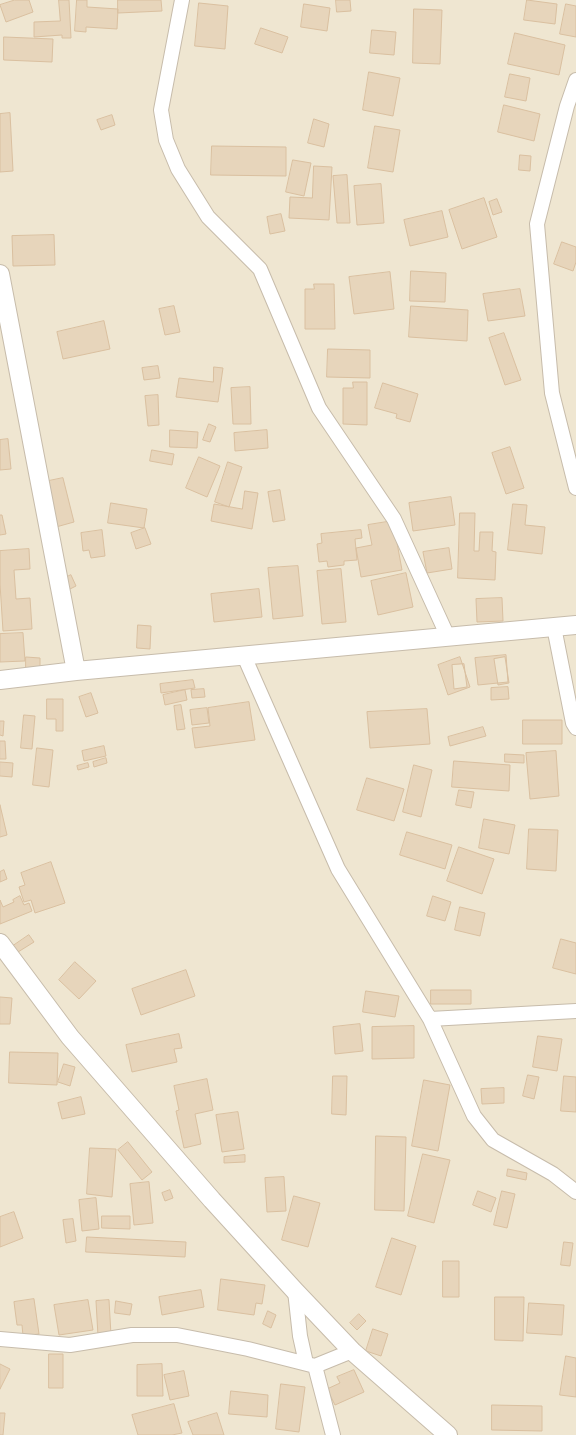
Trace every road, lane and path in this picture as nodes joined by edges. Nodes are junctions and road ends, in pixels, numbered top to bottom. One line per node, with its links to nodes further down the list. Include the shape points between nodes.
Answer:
1 (182, 0): 8 (street, via 161,110 166,140 178,169 208,217 260,269 319,408 394,520)
2 (576, 80): 3 (street)
3 (572, 108): 5 (street, via 537,224 552,393)
4 (0, 274): 10 (street)
5 (576, 488)
6 (576, 625): 7 (street)
7 (554, 628): 8 (street); 12 (street)
8 (448, 637): 9 (street)
9 (244, 656): 10 (street); 15 (street, via 338,869)
10 (76, 671): 11 (street)
11 (0, 680)
12 (576, 728)
13 (0, 943): 17 (street, via 70,1037)
14 (576, 1011): 15 (street)
15 (430, 1019): 16 (street, via 474,1116 493,1140 553,1174)
16 (576, 1192)
17 (295, 1291): 19 (street); 20 (street, via 300,1336)
18 (0, 1339): 20 (street, via 70,1346 132,1336 178,1334)
19 (352, 1351): 20 (street); 22 (street)
20 (311, 1365): 21 (street)
21 (333, 1435)
22 (448, 1435)

